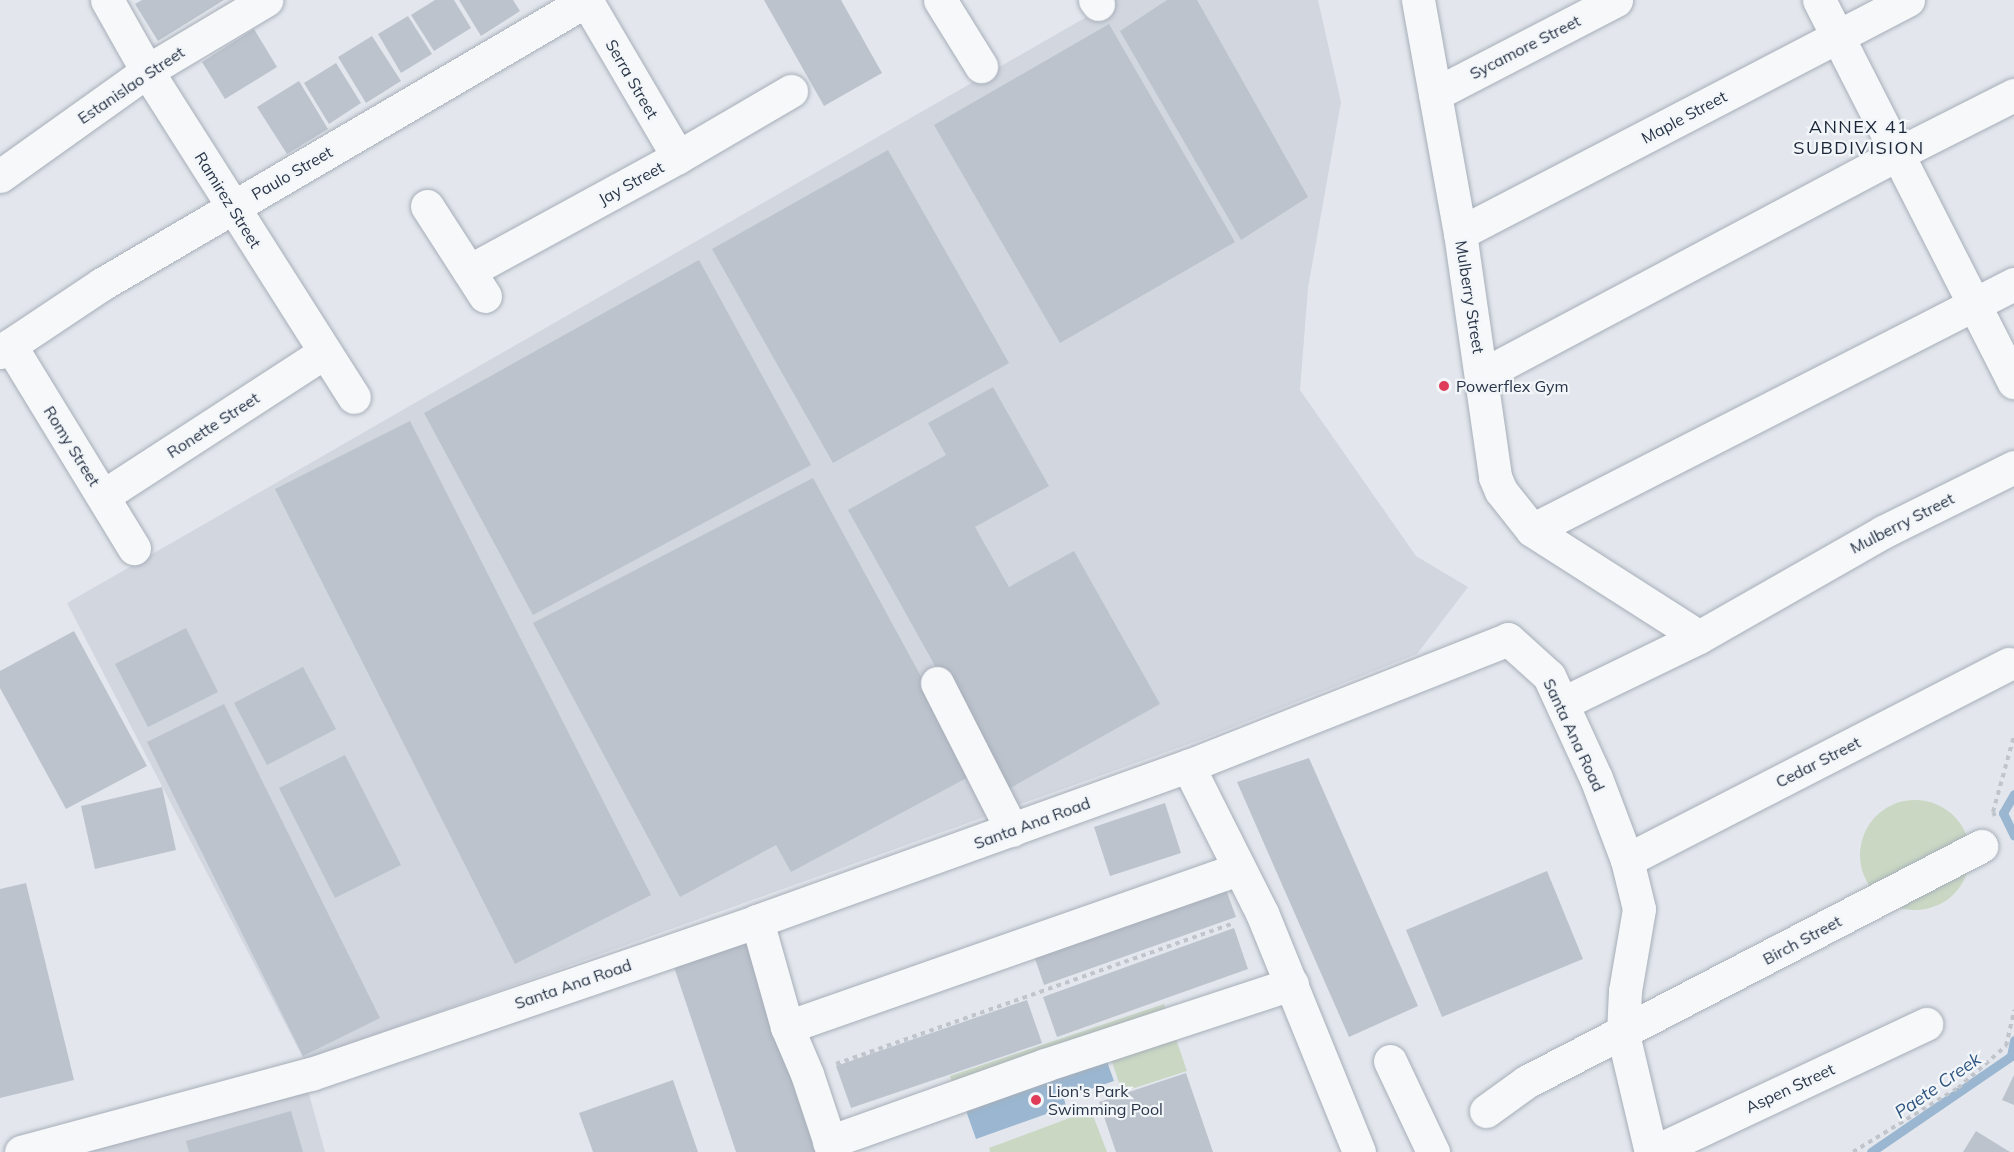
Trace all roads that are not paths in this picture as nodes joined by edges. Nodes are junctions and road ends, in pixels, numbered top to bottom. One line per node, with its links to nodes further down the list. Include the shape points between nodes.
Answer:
1 (107, 0): 11 (street, Ramirez Street)
2 (266, 0): 11 (street, Estanislao Street)
3 (586, 0): 16 (street, Serra Street); 19 (street, Paulo Street)
4 (940, 0): 10 (street)
5 (1418, 0): 13 (street, Mulberry Street)
6 (1616, 0): 13 (street, Sycamore Street)
7 (1819, 0): 9 (street)
8 (1908, 0): 9 (street, Maple Street)
9 (1837, 37): 15 (street); 20 (street, Maple Street)
10 (981, 66)
11 (147, 71): 17 (street, Estanislao Street); 19 (street, Ramirez Street)
12 (791, 91): 16 (street, Jay Street)
13 (1435, 94): 20 (street, Mulberry Street)
14 (2014, 95): 15 (street)
15 (1897, 154): 22 (street); 25 (street)
16 (678, 157): 18 (street, Jay Street, via 477,283)
17 (0, 176)
18 (427, 206)
19 (232, 208): 23 (street, Paulo Street, via 102,285); 24 (street, Ramirez Street)
20 (1460, 233): 25 (street, Mulberry Street)
21 (2014, 284): 22 (street)
22 (1974, 304): 26 (street); 30 (street)
23 (5, 349): 29 (street, Romy Street)
24 (323, 353): 27 (street, Ramirez Street); 29 (street, Ronette Street)
25 (1482, 375): 30 (street, Mulberry Street, via 1495,477 1500,491)
26 (2014, 382)
27 (354, 397)
28 (2014, 467): 32 (street, Mulberry Street, via 1883,532)
29 (103, 496): 31 (street, Romy Street)
30 (1532, 530): 32 (street, Mulberry Street)
31 (135, 548)
32 (1699, 638): 35 (street, Mulberry Street)
33 (2009, 664): 39 (street, Cedar Street)
34 (937, 683): 37 (street)
35 (1563, 703): 36 (street, Santa Ana Road, via 1549,676 1508,639); 39 (street, Santa Ana Road)
36 (1188, 766): 37 (street, Santa Ana Road); 40 (street)
37 (1012, 830): 41 (street, Santa Ana Road)
38 (1989, 834): 45 (street, Birch Street)
39 (1628, 860): 45 (street, Santa Ana Road, via 1639,909 1625,991)
40 (1239, 869): 42 (street); 44 (street)
41 (757, 921): 44 (street); 48 (street, Santa Ana Road, via 311,1074)
42 (1292, 984): 49 (street, via 1045,1065); 51 (street)
43 (1926, 1024): 53 (street, Aspen Street)
44 (787, 1027): 49 (street)
45 (1623, 1034): 47 (street, Birch Street, via 1526,1082); 53 (street, Santa Ana Road)
46 (1390, 1061): 52 (street)
47 (1486, 1111)
48 (79, 1144): 50 (street, Santa Ana Road)
49 (831, 1147)
50 (21, 1152)
51 (1359, 1152)
52 (1433, 1152)
53 (1653, 1152)

